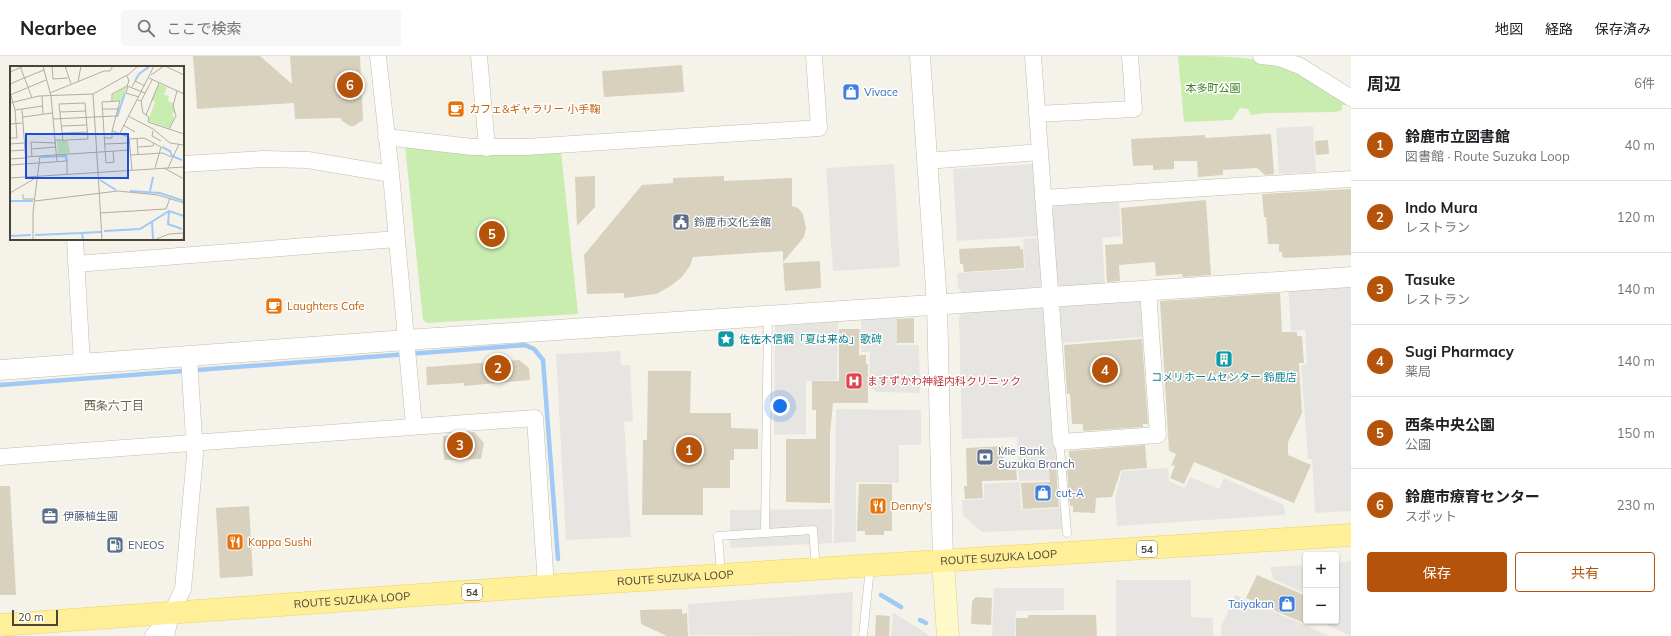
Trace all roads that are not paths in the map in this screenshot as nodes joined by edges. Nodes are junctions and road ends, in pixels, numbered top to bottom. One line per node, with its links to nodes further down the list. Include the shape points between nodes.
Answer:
1 (378, 56): 10 (street)
2 (479, 56): 11 (street)
3 (814, 56): 11 (street, via 819,128)
4 (920, 56): 13 (street)
5 (1033, 56): 9 (street)
6 (1130, 56): 9 (street, via 1134,109)
7 (1261, 56): 8 (street, via 1279,58 1300,66)
8 (1351, 98)
9 (1037, 114): 12 (street)
10 (386, 137): 11 (street); 15 (street)
11 (487, 148)
12 (1040, 152): 13 (street); 17 (street)
13 (927, 161): 24 (street)
14 (184, 164): 15 (street, via 263,159 308,160)
15 (391, 174): 18 (street)
16 (1351, 179): 17 (street)
17 (1044, 198): 23 (street)
18 (397, 239): 20 (street); 26 (street)
19 (75, 240): 20 (street)
20 (76, 264): 28 (street)
21 (1351, 277): 22 (street)
22 (1148, 290): 23 (street); 31 (street, via 1158,435)
23 (1051, 296): 24 (street); 31 (street)
24 (938, 304): 25 (street); 37 (street)
25 (768, 315): 26 (street); 34 (lane)
26 (406, 342): 27 (street); 30 (street)
27 (189, 359): 28 (street); 32 (street)
28 (82, 364): 29 (street)
29 (0, 370)
30 (414, 426): 32 (street); 41 (street, via 535,418)
31 (1061, 442): 35 (lane)
32 (195, 443): 33 (street); 42 (street, via 183,589)
33 (0, 457)
34 (765, 533): 39 (lane, via 813,530); 40 (lane, via 718,536)
35 (1067, 533)
36 (1351, 535): 37 (main road, ROUTE SUZUKA LOOP / 54)
37 (943, 562): 38 (main road, ROUTE SUZUKA LOOP / 54); 47 (main road)
38 (870, 566): 39 (main road, ROUTE SUZUKA LOOP / 54); 46 (lane)
39 (816, 570): 40 (main road, ROUTE SUZUKA LOOP / 54)
40 (721, 576): 41 (main road, ROUTE SUZUKA LOOP / 54)
41 (546, 586): 42 (main road, ROUTE SUZUKA LOOP / 54)
42 (171, 614): 43 (main road, ROUTE SUZUKA LOOP / 54); 44 (street); 45 (street)
43 (0, 625)
44 (153, 636)
45 (166, 636)
46 (863, 636)
47 (948, 636)

